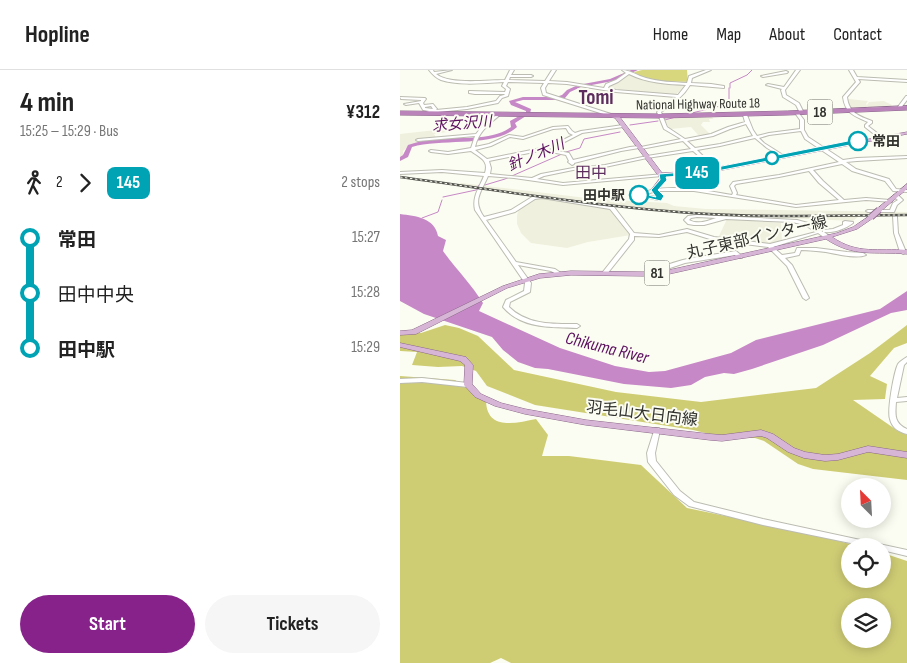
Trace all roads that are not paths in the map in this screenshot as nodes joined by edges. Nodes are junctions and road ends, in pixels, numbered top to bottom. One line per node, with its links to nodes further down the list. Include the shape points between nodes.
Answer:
1 (450, 70): 6 (street)
2 (554, 70): 19 (street)
3 (709, 70): 20 (street, via 691,77)
4 (778, 70): 8 (street)
5 (851, 70): 15 (street)
6 (432, 72): 16 (street, via 442,79 462,82)
7 (627, 72): 20 (street, via 647,81); 24 (street, via 617,82 607,85)
8 (786, 72): 9 (street); 14 (street)
9 (797, 72): 23 (street)
10 (511, 73): 11 (street); 12 (street); 16 (street)
11 (527, 73)
12 (521, 76): 13 (street); 17 (street)
13 (531, 76)
14 (763, 76)
15 (855, 78): 18 (street); 34 (street, via 858,82 845,97 845,106)
16 (508, 81): 17 (street); 26 (street, via 504,86 508,89)
17 (519, 81): 19 (street)
18 (907, 81)
19 (546, 82): 24 (street); 41 (street, via 542,92)
20 (690, 83): 22 (street); 27 (street)
21 (768, 85): 23 (street)
22 (723, 87)
23 (784, 88): 38 (street, via 784,96 798,104)
24 (608, 90): 27 (street)
25 (470, 92): 26 (street)
26 (506, 93): 35 (street, via 497,102)
27 (678, 96): 42 (street, via 670,106 660,111)
28 (907, 96): 32 (street)
29 (401, 98): 31 (street, via 424,99)
30 (406, 104): 31 (street)
31 (422, 104): 35 (street, via 432,105)
32 (900, 108): 33 (highway, National Highway Route 18 / 18); 34 (highway, National Highway Route 18 / 18)
33 (907, 108)
34 (849, 110): 38 (highway, National Highway Route 18 / 18); 50 (street, via 871,122 866,126)
35 (433, 111): 37 (street)
36 (400, 113): 37 (highway, National Highway Route 18 / 18)
37 (425, 113): 39 (highway, National Highway Route 18 / 18)
38 (799, 113): 40 (highway, National Highway Route 18 / 18); 45 (street)
39 (499, 114): 41 (highway, National Highway Route 18 / 18); 48 (street)
40 (745, 115): 42 (highway, National Highway Route 18 / 18); 43 (street)
41 (613, 116): 42 (highway, National Highway Route 18 / 18); 44 (main road)
42 (660, 116): 51 (street, via 665,128)
43 (747, 124): 49 (street); 51 (street, via 712,135)
44 (623, 126): 47 (street); 53 (main road)
45 (802, 130): 49 (street); 54 (street, via 806,138)
46 (907, 133): 50 (main road)
47 (574, 134): 55 (street, via 567,127 553,128 523,138 509,136); 56 (street)
48 (476, 137): 52 (street); 55 (street)
49 (754, 137): 57 (street); 59 (street)
50 (880, 137): 54 (main road)
51 (683, 139): 53 (street); 57 (street)
52 (418, 140)
53 (640, 148): 60 (main road); 63 (street, via 617,150)
54 (821, 148): 59 (main road); 64 (street)
55 (473, 149): 58 (street, via 448,153); 62 (street)
56 (545, 149): 62 (street); 63 (street, via 568,154)
57 (694, 149): 60 (street); 66 (street)
58 (431, 151)
59 (782, 156): 66 (main road)
60 (647, 157): 65 (street); 70 (main road)
61 (907, 157): 64 (street)
62 (487, 160): 69 (street)
63 (570, 162): 65 (street)
64 (841, 162): 67 (street); 74 (street, via 858,172 887,180 893,189)
65 (577, 169): 71 (street)
66 (720, 169): 70 (main road)
67 (810, 169): 75 (street, via 735,183); 77 (street)
68 (400, 173): 69 (street, via 431,171)
69 (486, 175): 71 (street); 82 (street, via 474,202)
70 (662, 175): 71 (street, via 563,184); 73 (main road, via 663,180)
71 (531, 180)
72 (907, 186): 74 (main road, 丸子東部インター線 / 81)
73 (654, 190): 75 (street, via 694,190)
74 (904, 191): 76 (main road, 丸子東部インター線 / 81)
75 (732, 196): 77 (street, via 796,206)
76 (901, 198): 78 (main road, 丸子東部インター線 / 81); 79 (street, via 892,210)
77 (843, 201): 78 (street)
78 (890, 201): 79 (main road, 丸子東部インター線 / 81, bridge)
79 (869, 214): 86 (main road, 丸子東部インター線 / 81, via 851,230)
80 (895, 217): 88 (street, via 896,233)
81 (714, 218): 86 (street, via 802,222)
82 (482, 219): 85 (street, via 513,211 530,200 542,198 612,208); 91 (street)
83 (846, 226): 86 (street)
84 (816, 233): 87 (street)
85 (632, 234): 87 (street, via 659,236 687,230 713,238); 92 (street, via 620,257)
86 (826, 234): 87 (main road, 丸子東部インター線 / 81); 88 (main road, via 839,246 855,252)
87 (772, 247): 90 (street); 92 (main road, 丸子東部インター線 / 81, via 740,257 656,273)
88 (905, 252)
89 (863, 255): 90 (street, via 818,248 798,250 797,254)
90 (782, 257): 95 (street)
91 (516, 264): 93 (street, via 553,270); 94 (street)
92 (605, 273): 93 (main road, 丸子東部インター線 / 81)
93 (558, 274): 94 (main road, 丸子東部インター線 / 81)
94 (526, 279): 96 (street, via 528,290 506,303 506,308 534,323); 97 (main road, 丸子東部インター線 / 81, via 418,330)
95 (806, 298)
96 (577, 326)
97 (401, 333)
98 (400, 345): 101 (main road, via 463,359 469,365)
99 (907, 359): 102 (street, via 901,364)
100 (400, 381): 101 (street)
101 (468, 385): 104 (main road, 羽毛山大日向線, via 473,392 500,406 534,414)
102 (894, 400): 103 (street); 105 (street, via 893,419 900,430)
103 (907, 400)
104 (657, 430): 106 (main road, 羽毛山大日向線, via 722,438 761,433 791,450 825,458 868,449); 107 (street, via 652,462 677,493 692,504)
105 (907, 432)
106 (907, 455)
107 (841, 538)
108 (891, 549): 109 (street)
109 (907, 553)

